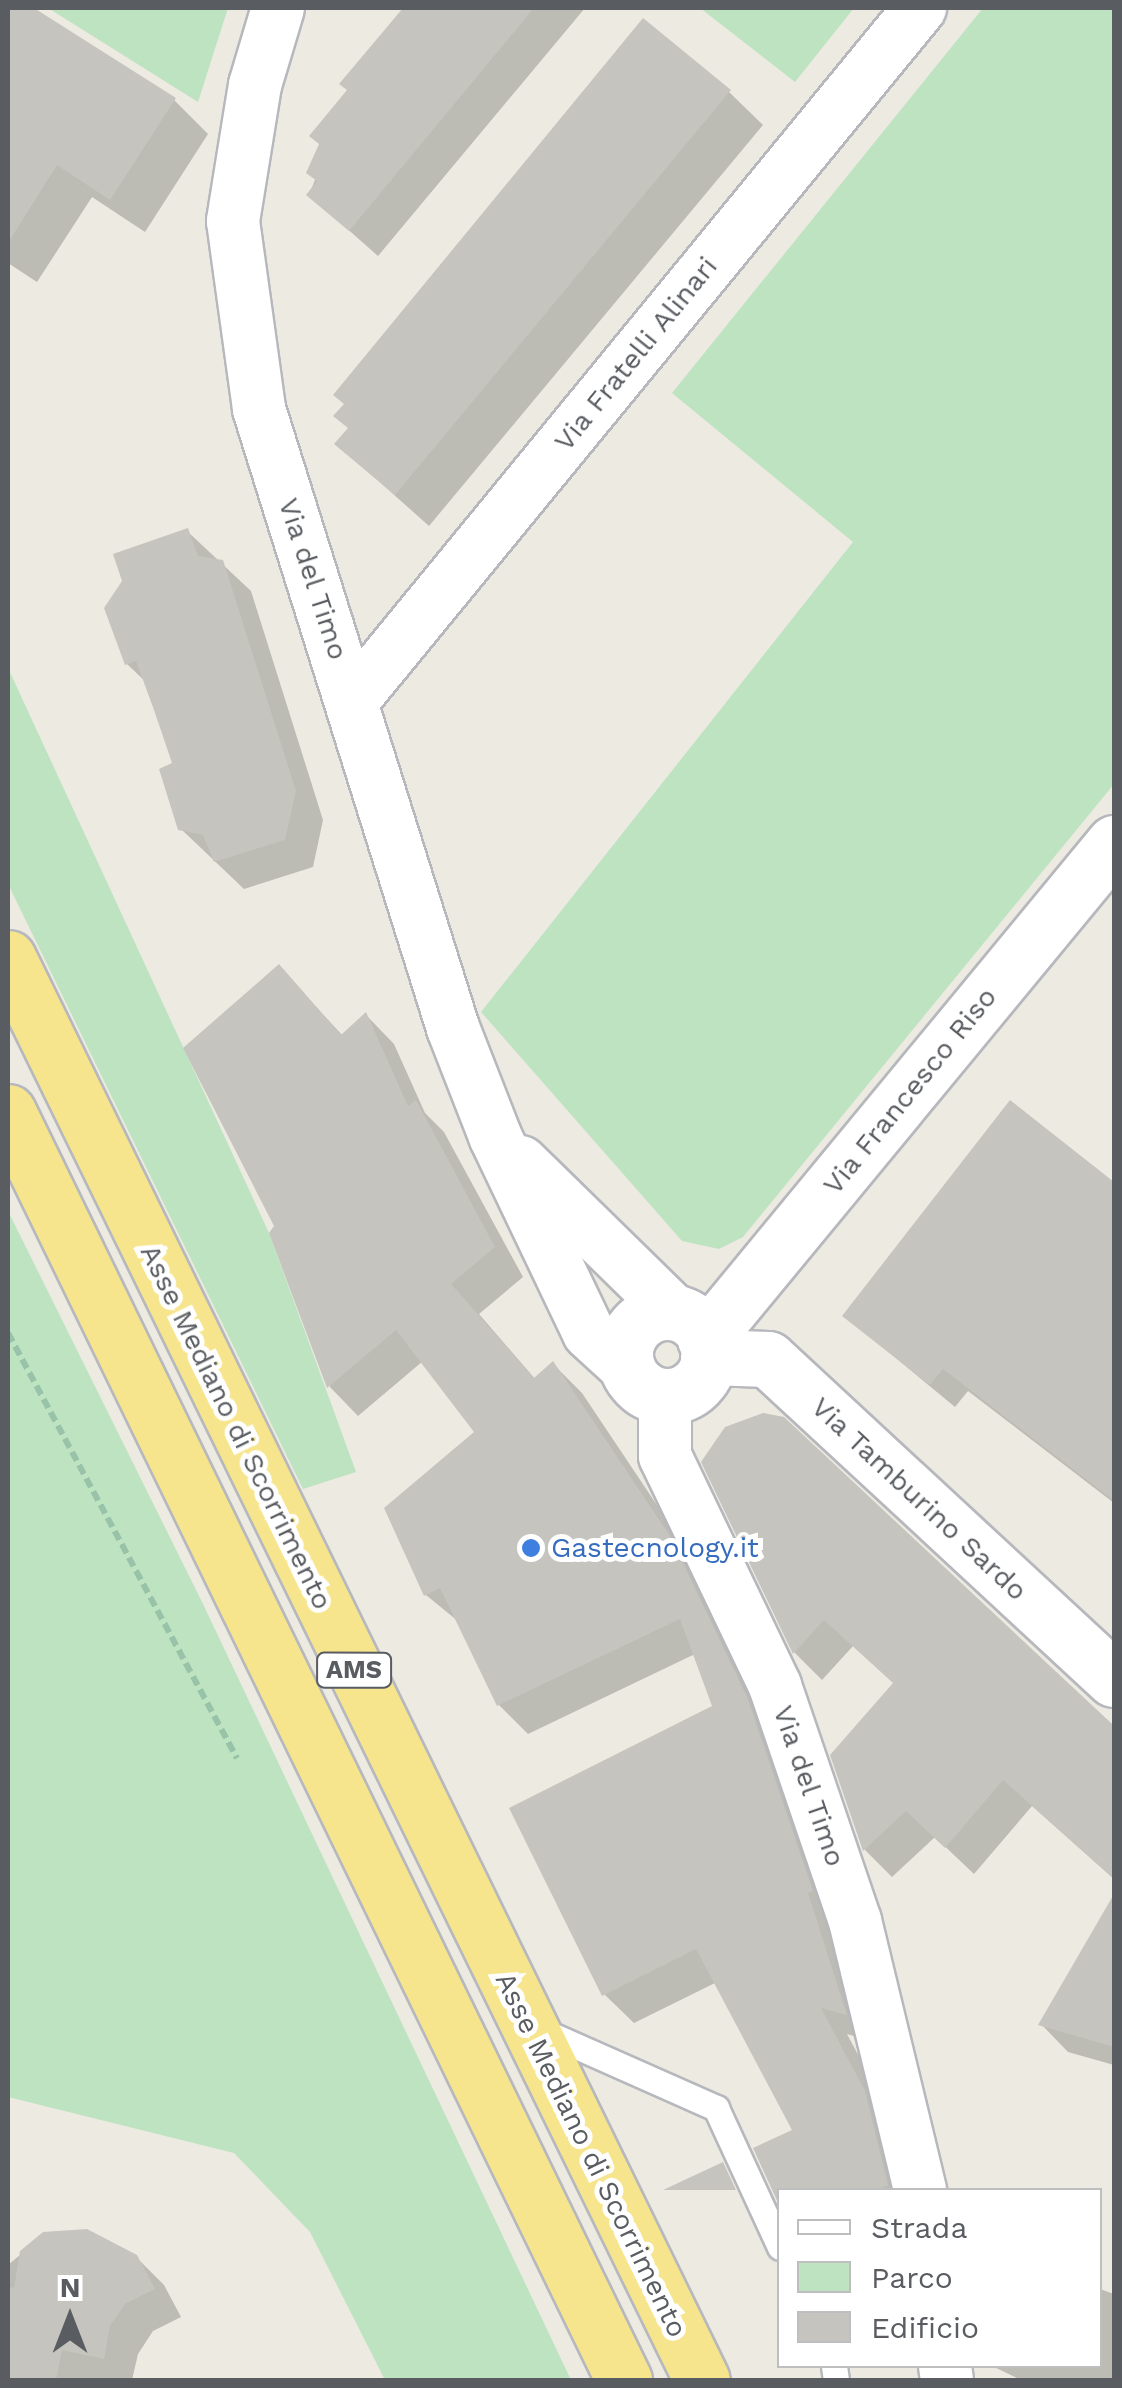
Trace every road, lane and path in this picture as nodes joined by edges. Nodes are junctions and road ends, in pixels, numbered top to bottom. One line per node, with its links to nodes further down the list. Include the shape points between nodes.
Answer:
1 (278, 8): 3 (street, Via del Timo, via 255,85 233,220 238,295 259,409)
2 (920, 8): 3 (street, Via Fratelli Alinari)
3 (352, 702): 7 (street, Via del Timo, via 422,942)
4 (1114, 843): 9 (street, Via Francesco Riso)
5 (8, 958): 13 (highway, Asse Mediano di Scorrimento / AMS)
6 (8, 1112): 16 (highway, AMS)
7 (495, 1136): 9 (street, Via del Timo); 10 (street, Via del Timo, via 589,1333)
8 (8, 1333): 12 (path)
9 (696, 1336): 10 (street, Via Francesco Riso, via 692,1387); 10 (street, via 650,1315 633,1330); 11 (street, Via Tamburino Sardo, via 768,1359)
10 (646, 1382): 14 (street, Via del Timo, via 666,1456 775,1686 855,1921)
11 (1114, 1679)
12 (237, 1758)
13 (527, 2025): 15 (lane, via 716,2108); 17 (highway, Asse Mediano di Scorrimento / AMS)
14 (920, 2188)
15 (777, 2240)
16 (624, 2380)
17 (702, 2380)

